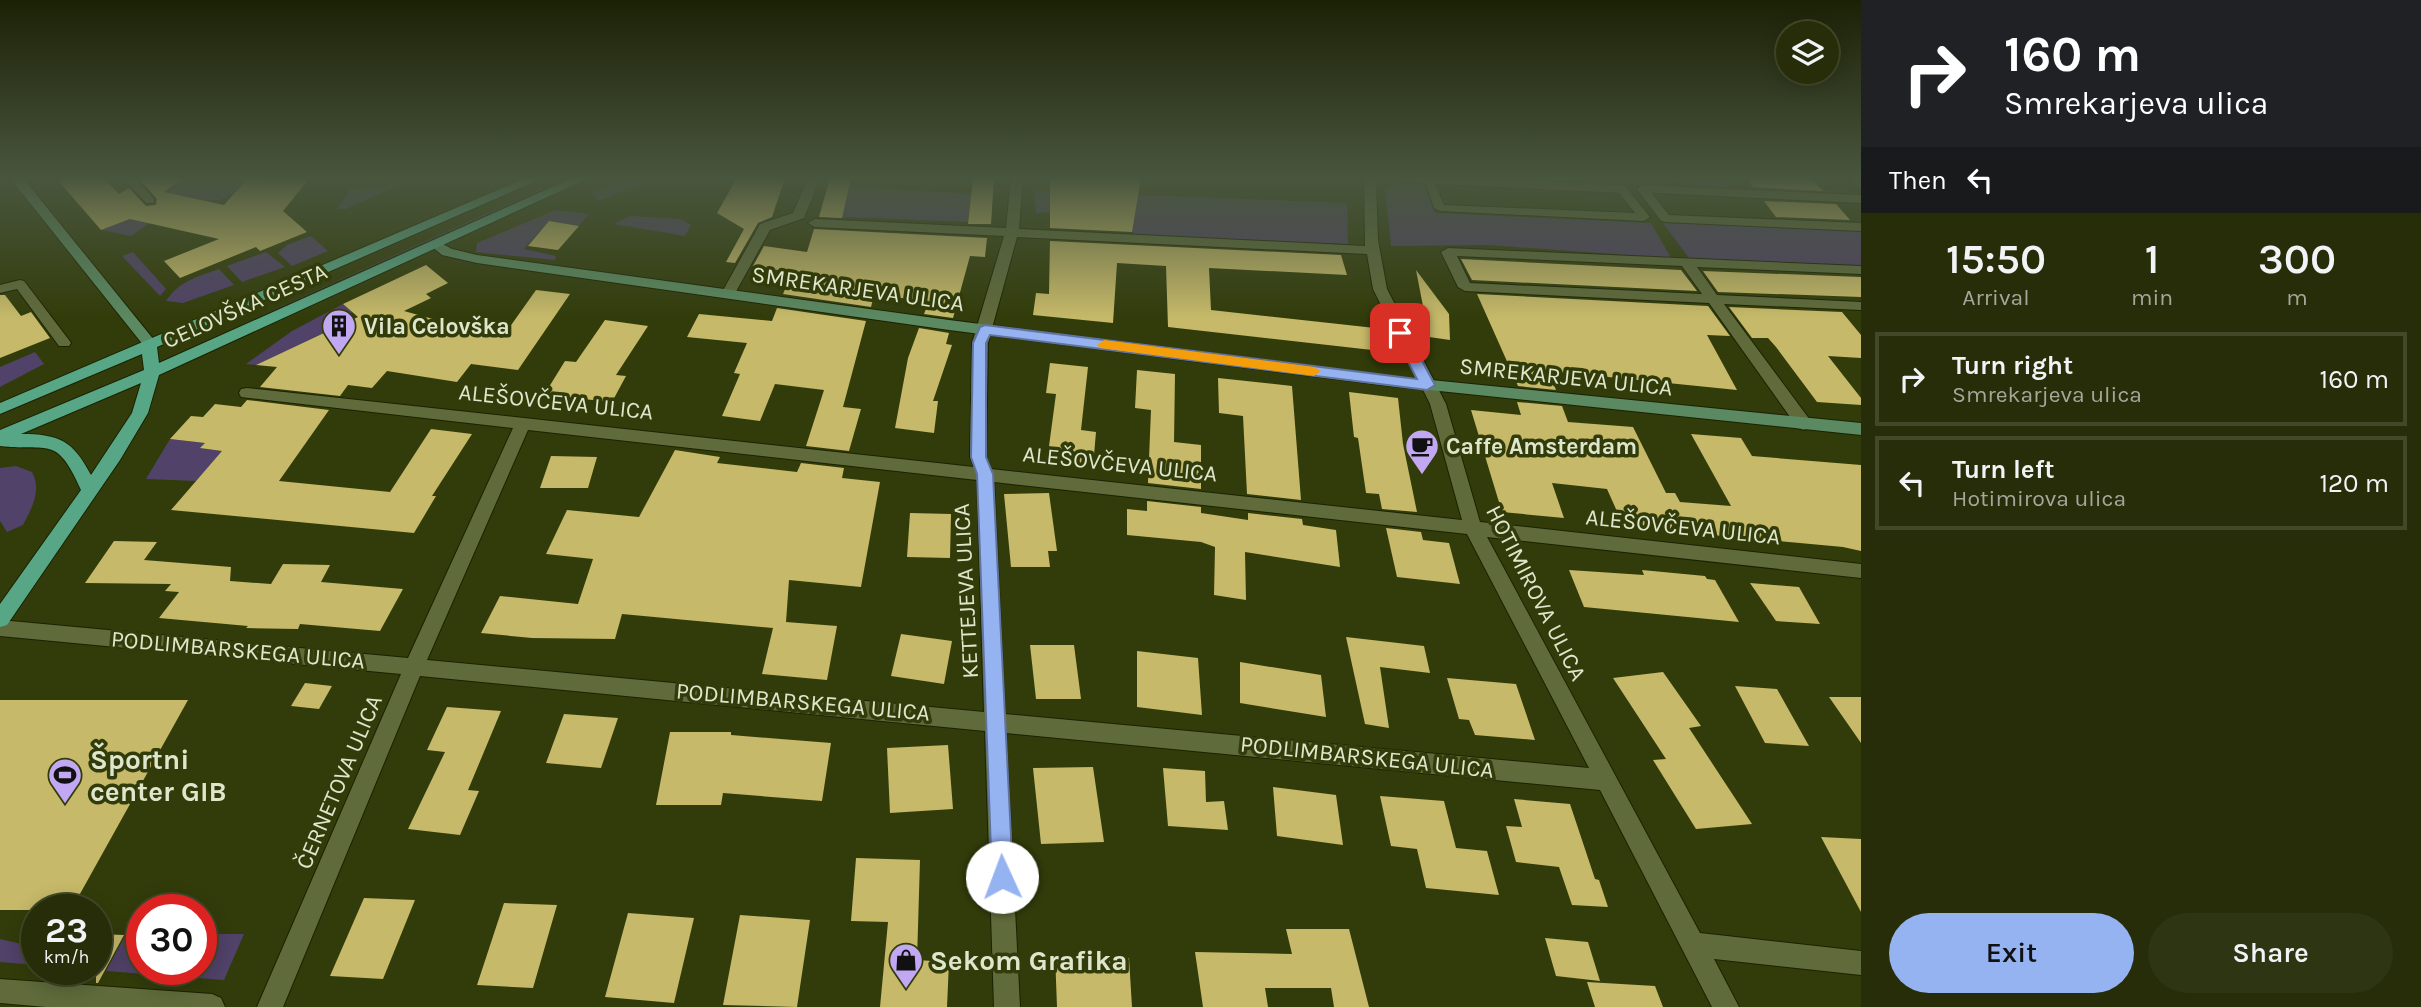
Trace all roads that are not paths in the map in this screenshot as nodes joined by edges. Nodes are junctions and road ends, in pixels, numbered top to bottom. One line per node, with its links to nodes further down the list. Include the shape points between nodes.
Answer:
1 (54, 225): 21 (street)
2 (426, 225): 21 (main road, CELOVŠKA CESTA)
3 (481, 225): 11 (main road, CELOVŠKA CESTA)
4 (771, 225): 16 (street, via 765,227)
5 (859, 225): 10 (street)
6 (1013, 225): 10 (street, KETTEJEVA ULICA)
7 (1371, 225): 12 (street, HOTIMIROVA ULICA)
8 (1817, 225): 9 (lane)
9 (1861, 227)
10 (1012, 232): 12 (street); 19 (street, KETTEJEVA ULICA)
11 (437, 245): 16 (street, SMREKARJEVA ULICA, via 477,259); 22 (main road, CELOVŠKA CESTA)
12 (1372, 250): 23 (street, HOTIMIROVA ULICA, via 1385,303)
13 (1687, 263): 14 (street); 17 (street); 17 (street, via 1448,252 1465,287)
14 (1861, 270)
15 (0, 289): 20 (lane, via 20,284)
16 (728, 294): 19 (street, SMREKARJEVA ULICA)
17 (1713, 298): 18 (street); 27 (street)
18 (1861, 306)
19 (985, 330): 23 (street, SMREKARJEVA ULICA); 30 (street, KETTEJEVA ULICA, via 980,343 978,457)
20 (64, 343)
21 (149, 343): 22 (main road); 25 (main road, CELOVŠKA CESTA)
22 (152, 373): 29 (main road, CELOVŠKA CESTA); 31 (main road, via 140,413)
23 (1427, 385): 27 (street, SMREKARJEVA ULICA); 32 (street, HOTIMIROVA ULICA, via 1441,416)
24 (247, 393): 26 (street, ALEŠOVČEVA ULICA)
25 (0, 409)
26 (523, 423): 30 (street, ALEŠOVČEVA ULICA); 36 (street, ČERNETOVA ULICA)
27 (1804, 424): 28 (street, SMREKARJEVA ULICA)
28 (1861, 429)
29 (0, 439): 31 (main road, via 38,439 64,446 73,454)
30 (985, 474): 32 (street, ALEŠOVČEVA ULICA); 37 (street, KETTEJEVA ULICA)
31 (90, 491): 34 (main road)
32 (1473, 528): 33 (street, ALEŠOVČEVA ULICA); 38 (street, HOTIMIROVA ULICA)
33 (1861, 571)
34 (0, 619)
35 (0, 628): 36 (street, PODLIMBARSKEGA ULICA)
36 (415, 667): 37 (street, PODLIMBARSKEGA ULICA); 43 (street, ČERNETOVA ULICA)
37 (996, 720): 38 (street, PODLIMBARSKEGA ULICA); 44 (street, KETTEJEVA ULICA)
38 (1605, 780): 39 (street, HOTIMIROVA ULICA)
39 (1692, 944): 40 (street); 45 (street, HOTIMIROVA ULICA)
40 (1861, 963)
41 (0, 991): 42 (street)
42 (212, 1007)
43 (270, 1007)
44 (1007, 1007)
45 (1726, 1007)

